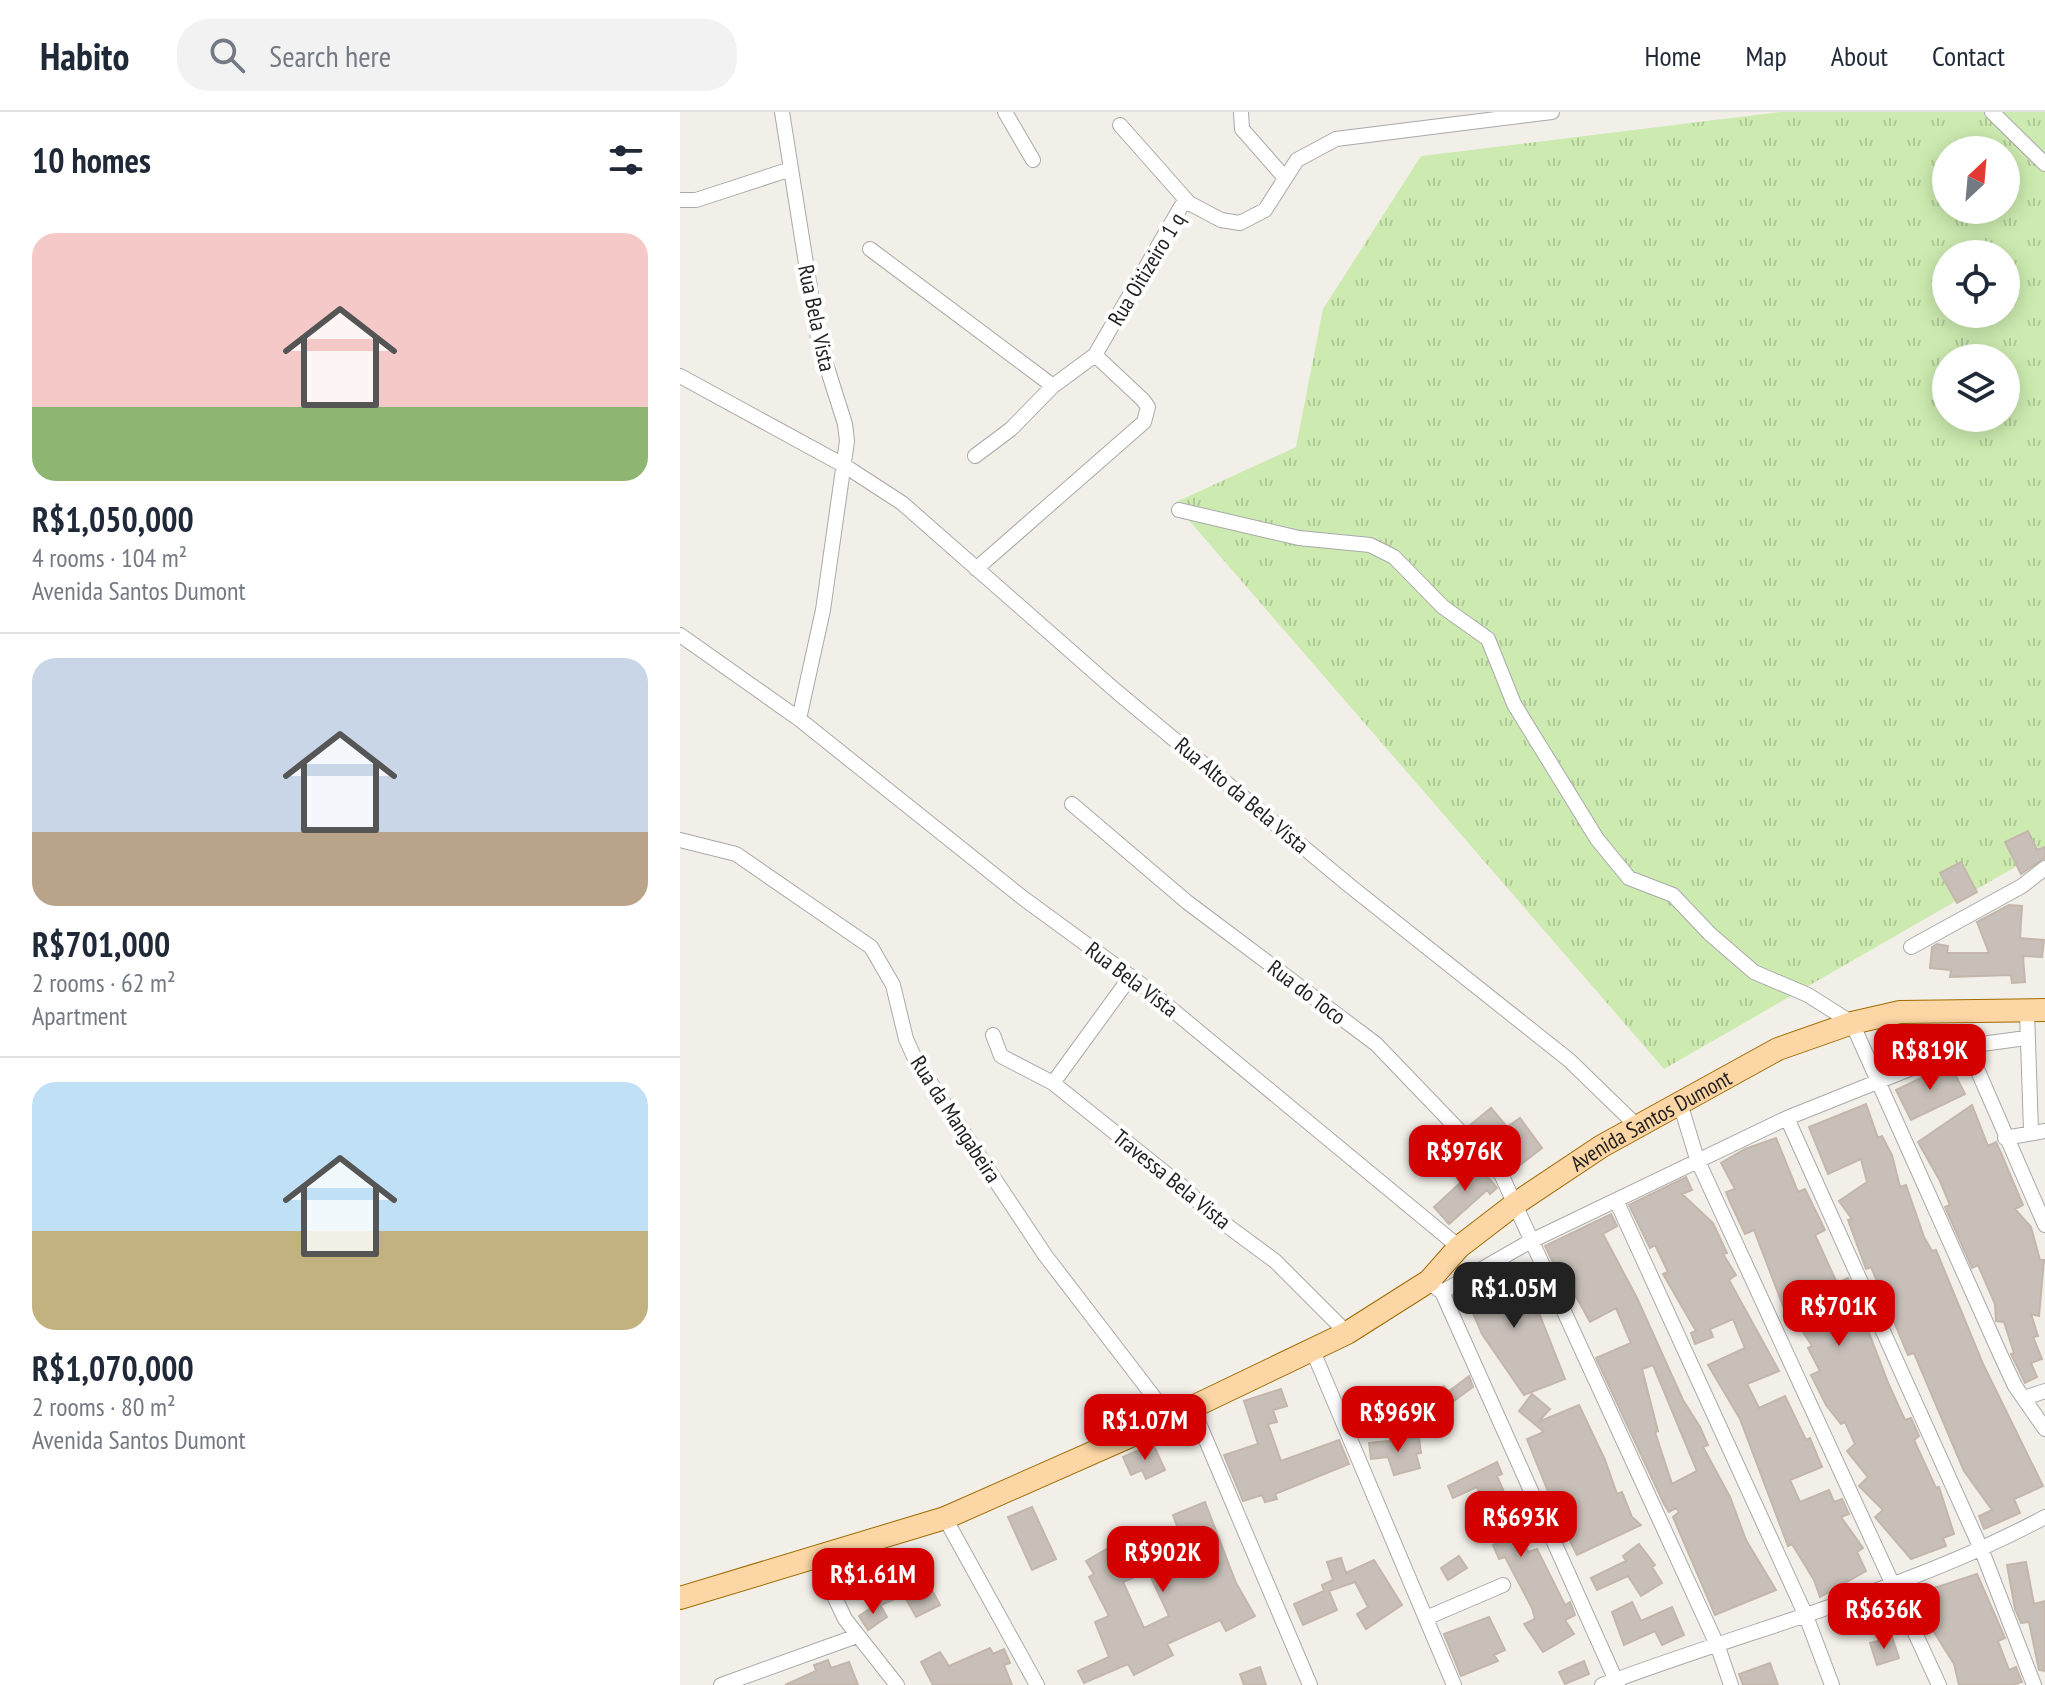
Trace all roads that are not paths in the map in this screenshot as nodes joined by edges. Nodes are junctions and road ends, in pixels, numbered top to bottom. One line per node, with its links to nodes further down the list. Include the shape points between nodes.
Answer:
1 (782, 112): 9 (street, Rua Bela Vista)
2 (1005, 112): 7 (street)
3 (1241, 112): 10 (street, via 1242,129)
4 (1552, 112): 10 (street, Rua Oitizeiro 1 q, via 1336,139 1297,160)
5 (1992, 112): 8 (street)
6 (1120, 125): 12 (street)
7 (1033, 160)
8 (2045, 164)
9 (791, 169): 11 (street, via 696,200); 18 (street, Rua Bela Vista, via 818,339 845,424)
10 (1285, 178): 12 (street, Rua Oitizeiro 1 q, via 1265,210 1240,223 1221,220)
11 (680, 200)
12 (1189, 203): 14 (street, Rua Oitizeiro 1 q, via 1175,213)
13 (870, 249): 16 (street)
14 (1095, 355): 16 (street); 20 (street, via 1148,407 1144,422)
15 (680, 376): 18 (street)
16 (1053, 386): 17 (street)
17 (975, 456)
18 (845, 466): 20 (street, Rua Alto da Bela Vista, via 902,503); 22 (street, Rua Bela Vista, via 823,610)
19 (1179, 510): 29 (street, via 1299,538 1370,545 1394,557 1443,607 1488,639 1514,704 1597,839 1629,878 1673,895 1754,972 1808,995)
20 (976, 569): 37 (street, Rua Alto da Bela Vista, via 1350,886 1569,1060)
21 (680, 635): 22 (street, Rua Bela Vista)
22 (799, 719): 27 (street, Rua Bela Vista, via 1023,898)
23 (1072, 804): 42 (street, Rua do Toco, via 1187,902 1391,1057 1487,1157)
24 (680, 840): 52 (street, Rua da Mangabeira, via 736,854 871,947 893,985 916,1061 1045,1255)
25 (2045, 868): 26 (street)
26 (1911, 947)
27 (1131, 976): 34 (street); 45 (street, Rua Bela Vista)
28 (2036, 1011): 29 (main road, Avenida Santos Dumont, via 1900,1012); 31 (street)
29 (1852, 1023): 33 (street); 35 (main road, Avenida Santos Dumont, via 1778,1049)
30 (993, 1035): 34 (street, Travessa Bela Vista, via 1001,1056)
31 (2026, 1038): 32 (street); 38 (street)
32 (1967, 1046): 33 (street); 39 (street)
33 (1879, 1081): 36 (street); 50 (street)
34 (1053, 1083): 47 (street, Travessa Bela Vista, via 1275,1261)
35 (1680, 1103): 37 (main road, Avenida Santos Dumont); 40 (street)
36 (1787, 1118): 40 (street); 56 (street)
37 (1637, 1126): 42 (main road, Avenida Santos Dumont)
38 (2038, 1131): 39 (street)
39 (2005, 1138): 43 (street)
40 (1697, 1159): 41 (street); 59 (street)
41 (1616, 1200): 44 (street); 61 (street)
42 (1515, 1204): 44 (street, Rua do Toco); 45 (main road, Avenida Santos Dumont)
43 (2045, 1225)
44 (1529, 1242): 46 (street); 64 (street, Rua do Toco)
45 (1459, 1247): 46 (main road, Avenida Santos Dumont)
46 (1435, 1287): 47 (main road, Avenida Santos Dumont); 65 (street)
47 (1347, 1333): 48 (main road, Avenida Santos Dumont)
48 (1312, 1349): 51 (main road, Avenida Santos Dumont); 62 (street)
49 (2045, 1391): 50 (street)
50 (2024, 1398): 53 (street)
51 (1192, 1407): 52 (main road, Avenida Santos Dumont); 69 (street)
52 (1170, 1418): 55 (main road, Avenida Santos Dumont)
53 (2045, 1429)
54 (2045, 1517): 56 (street)
55 (945, 1518): 57 (main road, Avenida Santos Dumont); 68 (street)
56 (1982, 1551): 59 (street); 74 (street)
57 (815, 1556): 60 (main road, Avenida Santos Dumont); 63 (street)
58 (1503, 1585): 62 (street)
59 (1893, 1585): 61 (street); 73 (street)
60 (680, 1598)
61 (1806, 1616): 64 (street); 72 (street)
62 (1426, 1618): 70 (street)
63 (857, 1636): 66 (street); 67 (street)
64 (1718, 1647): 65 (street); 71 (street, Rua do Toco)
65 (1612, 1683)
66 (721, 1685)
67 (897, 1685)
68 (1037, 1685)
69 (1310, 1685)
70 (1454, 1685)
71 (1731, 1685)
72 (1832, 1685)
73 (1939, 1685)
74 (2034, 1685)

